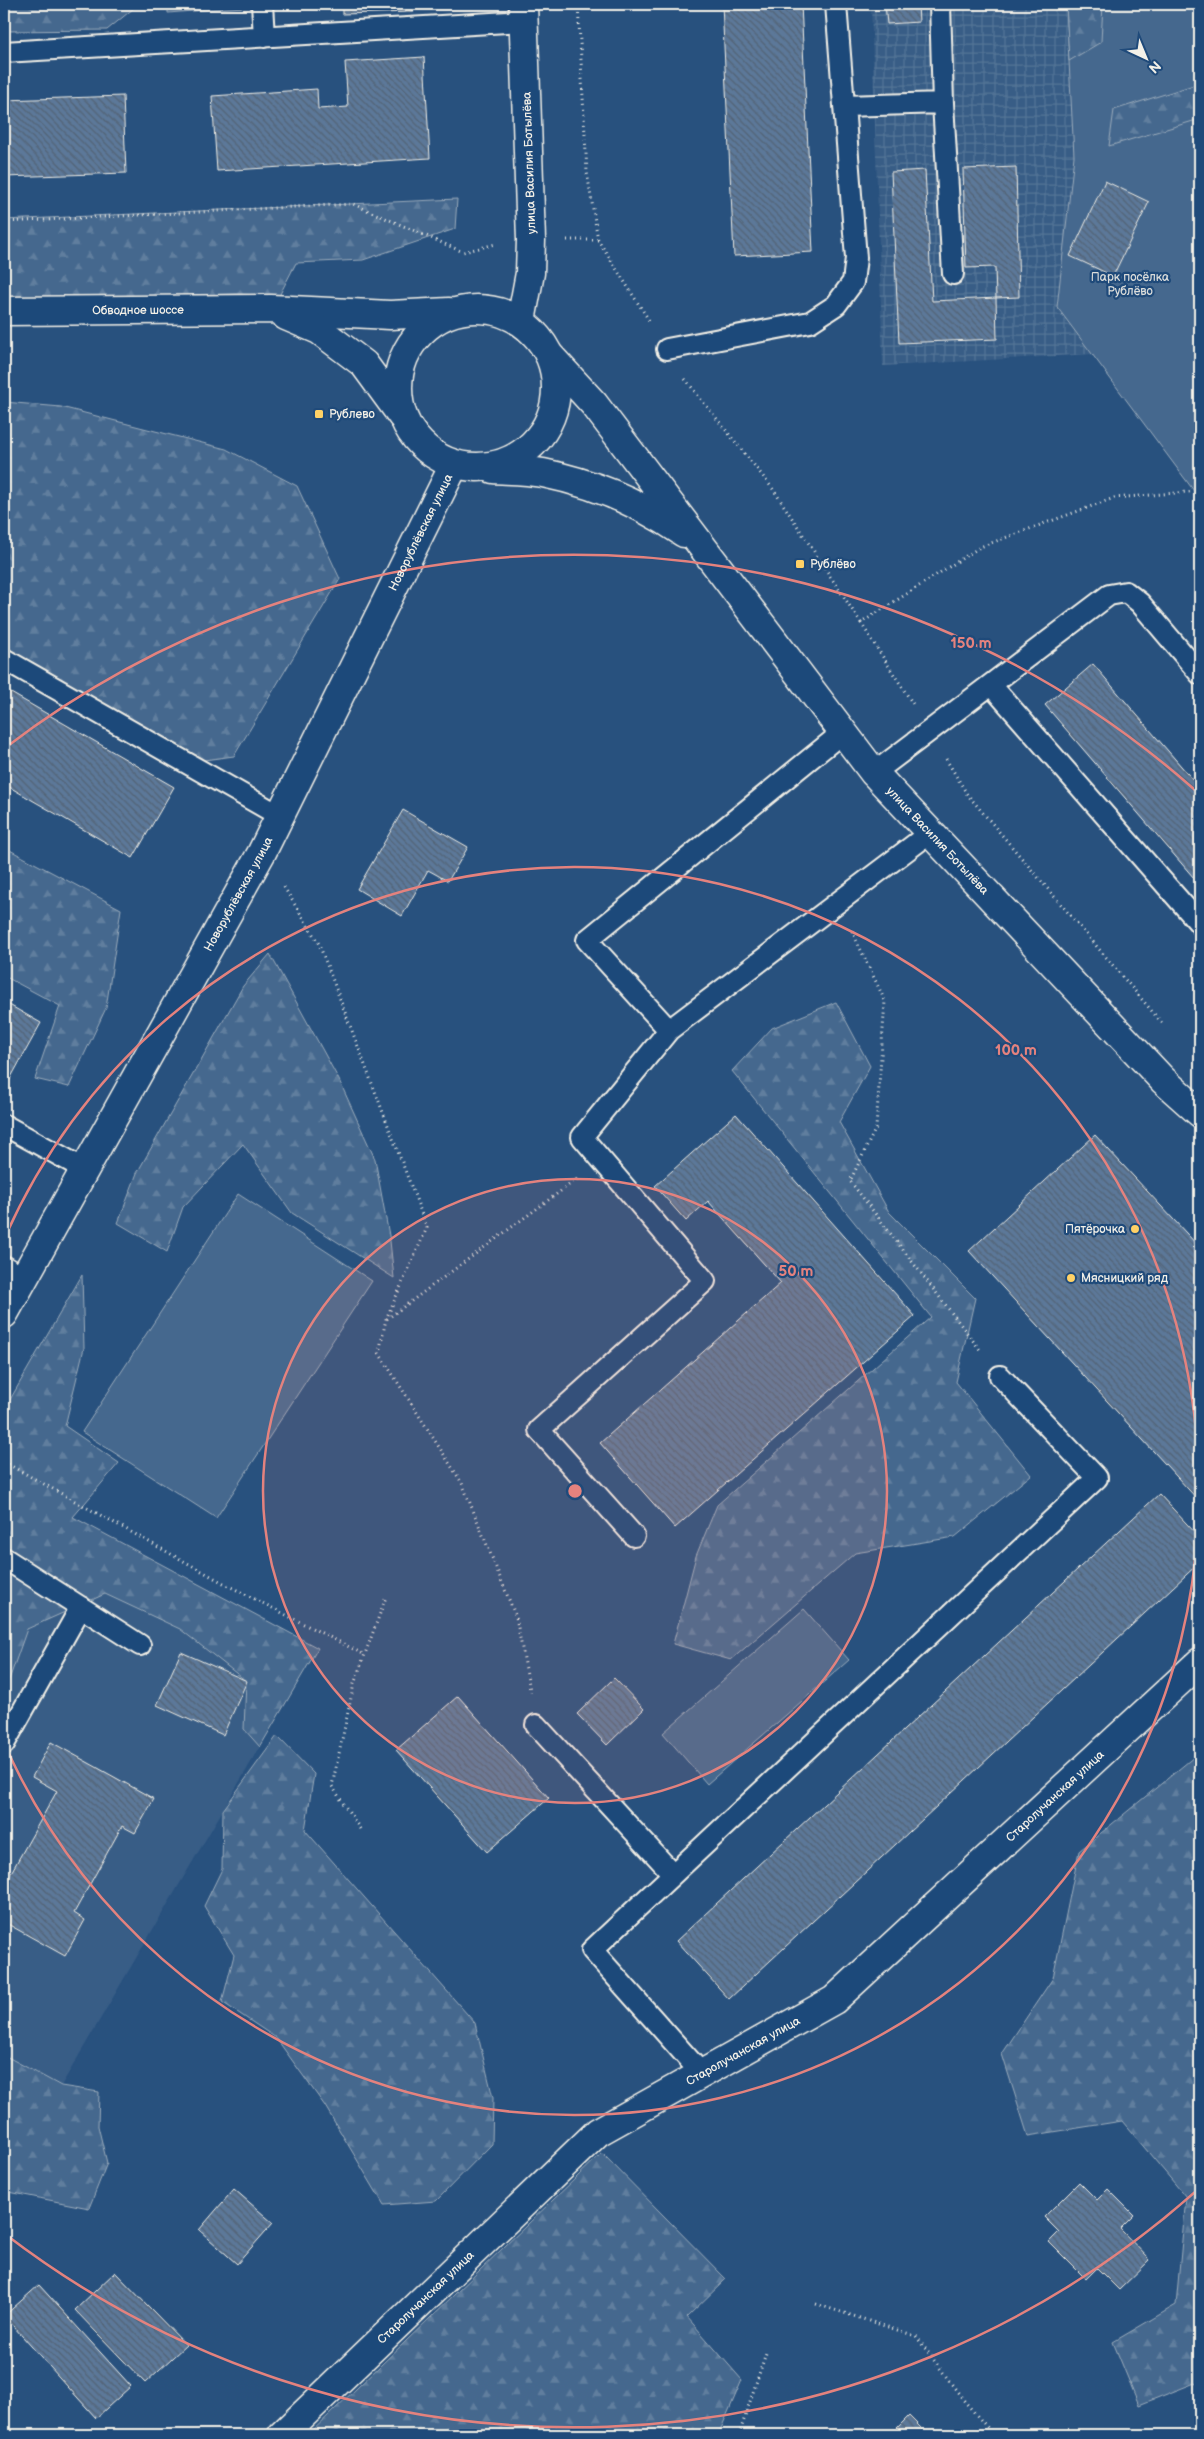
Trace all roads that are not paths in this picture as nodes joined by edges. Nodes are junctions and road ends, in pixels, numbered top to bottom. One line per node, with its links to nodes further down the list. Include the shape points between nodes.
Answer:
1 (262, 4): 5 (lane)
2 (836, 4): 8 (lane)
3 (940, 4): 7 (lane)
4 (523, 13): 5 (lane); 13 (street, улица Василия Ботылёва, via 531,240 530,273)
5 (264, 36): 6 (lane)
6 (4, 52)
7 (943, 103): 8 (lane); 9 (lane)
8 (844, 106): 14 (lane, via 856,258 853,282 836,304 810,322)
9 (953, 274)
10 (271, 309): 11 (street, Обводное шоссе); 12 (street, Обводное шоссе, via 390,315); 16 (street, Обводное шоссе, via 319,330 364,364)
11 (4, 311)
12 (456, 312): 13 (street, via 501,312); 16 (street, via 435,320 418,335 405,354 398,398)
13 (521, 321): 15 (street, via 538,337)
14 (667, 349)
15 (550, 356): 17 (street, via 557,378 556,400 546,429 537,441 519,456 499,465); 18 (street, улица Василия Ботылёва, via 594,404)
16 (405, 420): 17 (street, via 416,440 433,454)
17 (465, 466): 18 (street, улица Василия Ботылёва, via 542,473 612,493 663,519); 24 (street, Новорублёвская улица)
18 (701, 545): 22 (street, улица Василия Ботылёва)
19 (4, 659): 24 (lane)
20 (1200, 674): 21 (lane, via 1140,602 1126,592 1109,595)
21 (991, 684): 23 (lane); 26 (lane)
22 (843, 732): 23 (street, улица Василия Ботылёва); 27 (lane, via 587,940)
23 (874, 773): 25 (street, улица Василия Ботылёва)
24 (280, 816): 30 (street, Новорублёвская улица)
25 (931, 832): 27 (lane); 28 (street, улица Василия Ботылёва, via 1163,1080)
26 (1200, 924)
27 (669, 1030): 34 (lane, via 582,1138 705,1281 539,1430)
28 (1200, 1113)
29 (4, 1125): 30 (lane)
30 (84, 1169): 31 (street, Новорублёвская улица)
31 (14, 1272): 32 (street, Новорублёвская улица)
32 (4, 1314)
33 (1000, 1376): 41 (lane, via 1097,1478)
34 (634, 1536)
35 (4, 1558): 36 (lane)
36 (80, 1607): 37 (lane); 40 (lane)
37 (140, 1645)
38 (1200, 1662): 42 (street, Старолучанская улица, via 834,2000)
39 (536, 1725): 41 (lane)
40 (4, 1744)
41 (673, 1874): 42 (lane, via 592,1950)
42 (702, 2074): 43 (street, Старолучанская улица, via 598,2132)
43 (282, 2435)

